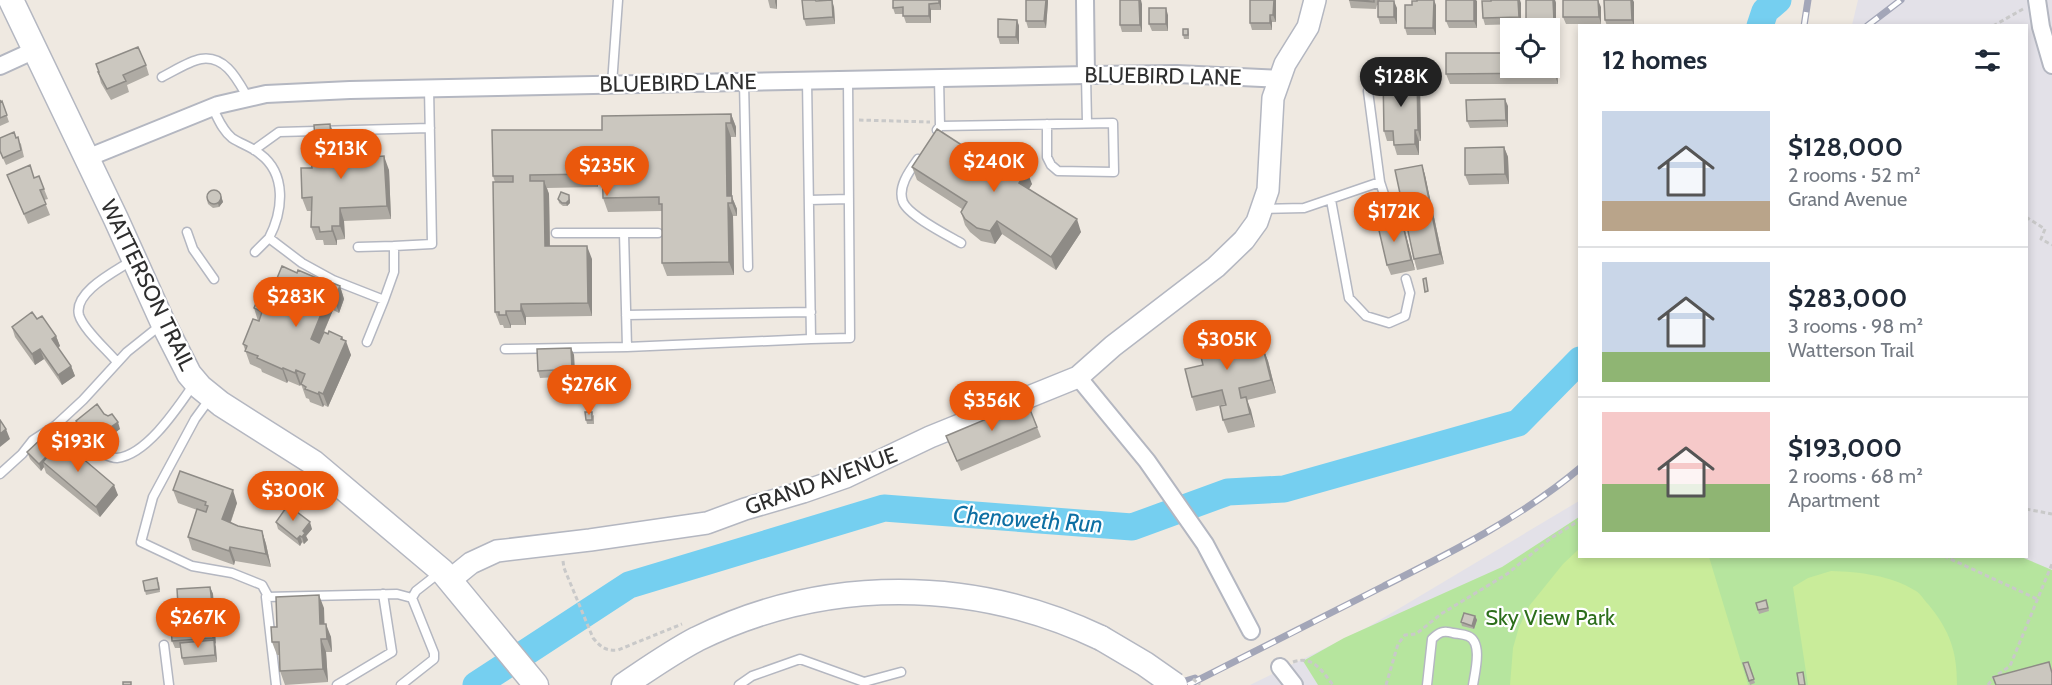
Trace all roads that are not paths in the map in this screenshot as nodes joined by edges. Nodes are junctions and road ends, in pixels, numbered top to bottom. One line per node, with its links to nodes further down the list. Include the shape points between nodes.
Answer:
1 (11, 0): 6 (main road, WATTERSON TRAIL)
2 (618, 0): 16 (lane)
3 (1085, 0): 9 (street)
4 (1315, 0): 12 (street, GRAND AVENUE, via 1308,27)
5 (2033, 3): 7 (street)
6 (35, 51): 8 (street); 28 (main road, WATTERSON TRAIL)
7 (2052, 65)
8 (0, 66)
9 (1086, 75): 11 (street, BLUEBIRD LANE); 12 (street, BLUEBIRD LANE); 21 (lane)
10 (162, 77): 19 (lane, via 201,59 215,60 228,67)
11 (939, 78): 14 (street, BLUEBIRD LANE); 22 (lane)
12 (1280, 79): 33 (street, GRAND AVENUE, via 1273,98 1268,190)
13 (807, 80): 14 (street, BLUEBIRD LANE); 15 (street, BLUEBIRD LANE); 31 (lane)
14 (848, 80): 30 (lane)
15 (744, 82): 16 (street, BLUEBIRD LANE); 45 (lane)
16 (612, 84): 17 (street, BLUEBIRD LANE)
17 (429, 88): 19 (street, BLUEBIRD LANE, via 278,93); 24 (lane)
18 (1368, 91): 29 (lane)
19 (248, 98): 20 (street, BLUEBIRD LANE)
20 (212, 107): 26 (lane, via 223,128); 28 (street, BLUEBIRD LANE)
21 (1087, 123): 23 (lane); 23 (lane, via 1113,123 1114,172 1058,171 1047,157)
22 (940, 124): 23 (lane); 25 (lane)
23 (1047, 124)
24 (430, 128): 26 (lane, via 279,132); 41 (lane, via 432,244)
25 (934, 134)
26 (254, 150): 39 (lane, via 270,163 281,196 280,213)
27 (923, 151): 40 (lane, via 906,177 903,202)
28 (87, 158): 44 (main road, WATTERSON TRAIL)
29 (1380, 182): 32 (lane); 34 (lane)
30 (849, 199): 31 (lane); 52 (lane, via 850,338)
31 (809, 200): 49 (lane)
32 (1331, 200): 33 (lane, via 1304,208); 47 (lane, via 1349,298 1366,316 1389,324 1405,316 1410,293)
33 (1262, 209): 57 (street, GRAND AVENUE, via 1244,240 1216,267)
34 (1394, 225)
35 (187, 232): 46 (lane, via 193,249)
36 (556, 233): 37 (lane)
37 (624, 233): 38 (lane); 50 (lane)
38 (658, 233)
39 (269, 238): 43 (lane); 48 (lane, via 333,280)
40 (961, 243)
41 (394, 246): 42 (lane); 48 (lane, via 394,272)
42 (358, 247)
43 (255, 252)
44 (134, 259): 51 (main road, WATTERSON TRAIL); 56 (lane, via 93,285 80,301 79,314 87,328)
45 (748, 267)
46 (214, 279)
47 (1406, 279)
48 (384, 300): 53 (lane)
49 (811, 312): 50 (lane); 52 (lane)
50 (626, 315): 54 (lane)
51 (163, 323): 56 (lane); 58 (main road, WATTERSON TRAIL, via 180,359)
52 (811, 339): 54 (lane)
53 (367, 342)
54 (627, 347): 55 (lane)
55 (505, 349)
56 (117, 362): 59 (lane)
57 (1078, 376): 61 (street, GRAND AVENUE, via 846,477 707,523 497,551); 65 (street, via 1113,416 1205,544)
58 (203, 389): 59 (lane, via 148,440 116,458 85,448); 61 (main road, WATTERSON TRAIL, via 314,463); 63 (lane, via 195,419 153,497 141,542 192,566 232,573 262,585)
59 (56, 425): 60 (lane, via 33,440)
60 (0, 474)
61 (446, 576): 64 (lane, via 416,591); 69 (main road, WATTERSON TRAIL)
62 (383, 594): 63 (lane); 64 (lane); 72 (lane, via 392,652)
63 (268, 596): 71 (lane, via 265,599)
64 (412, 598): 73 (lane, via 434,659)
65 (1251, 631)
66 (164, 645): 70 (lane)
67 (1280, 667): 77 (street)
68 (901, 672): 75 (lane, via 864,682 800,660 752,675)
69 (533, 681)
70 (169, 685)
71 (276, 685)
72 (337, 685)
73 (400, 685)
74 (624, 685): 76 (main road, bridge, via 666,656 732,623 801,602 885,591 963,595 1040,613 1101,638)
75 (739, 685)
76 (1175, 685)
77 (1294, 685)
78 (1427, 685): 79 (lane, via 1432,639 1446,631 1474,640 1477,651)
79 (1473, 685)

